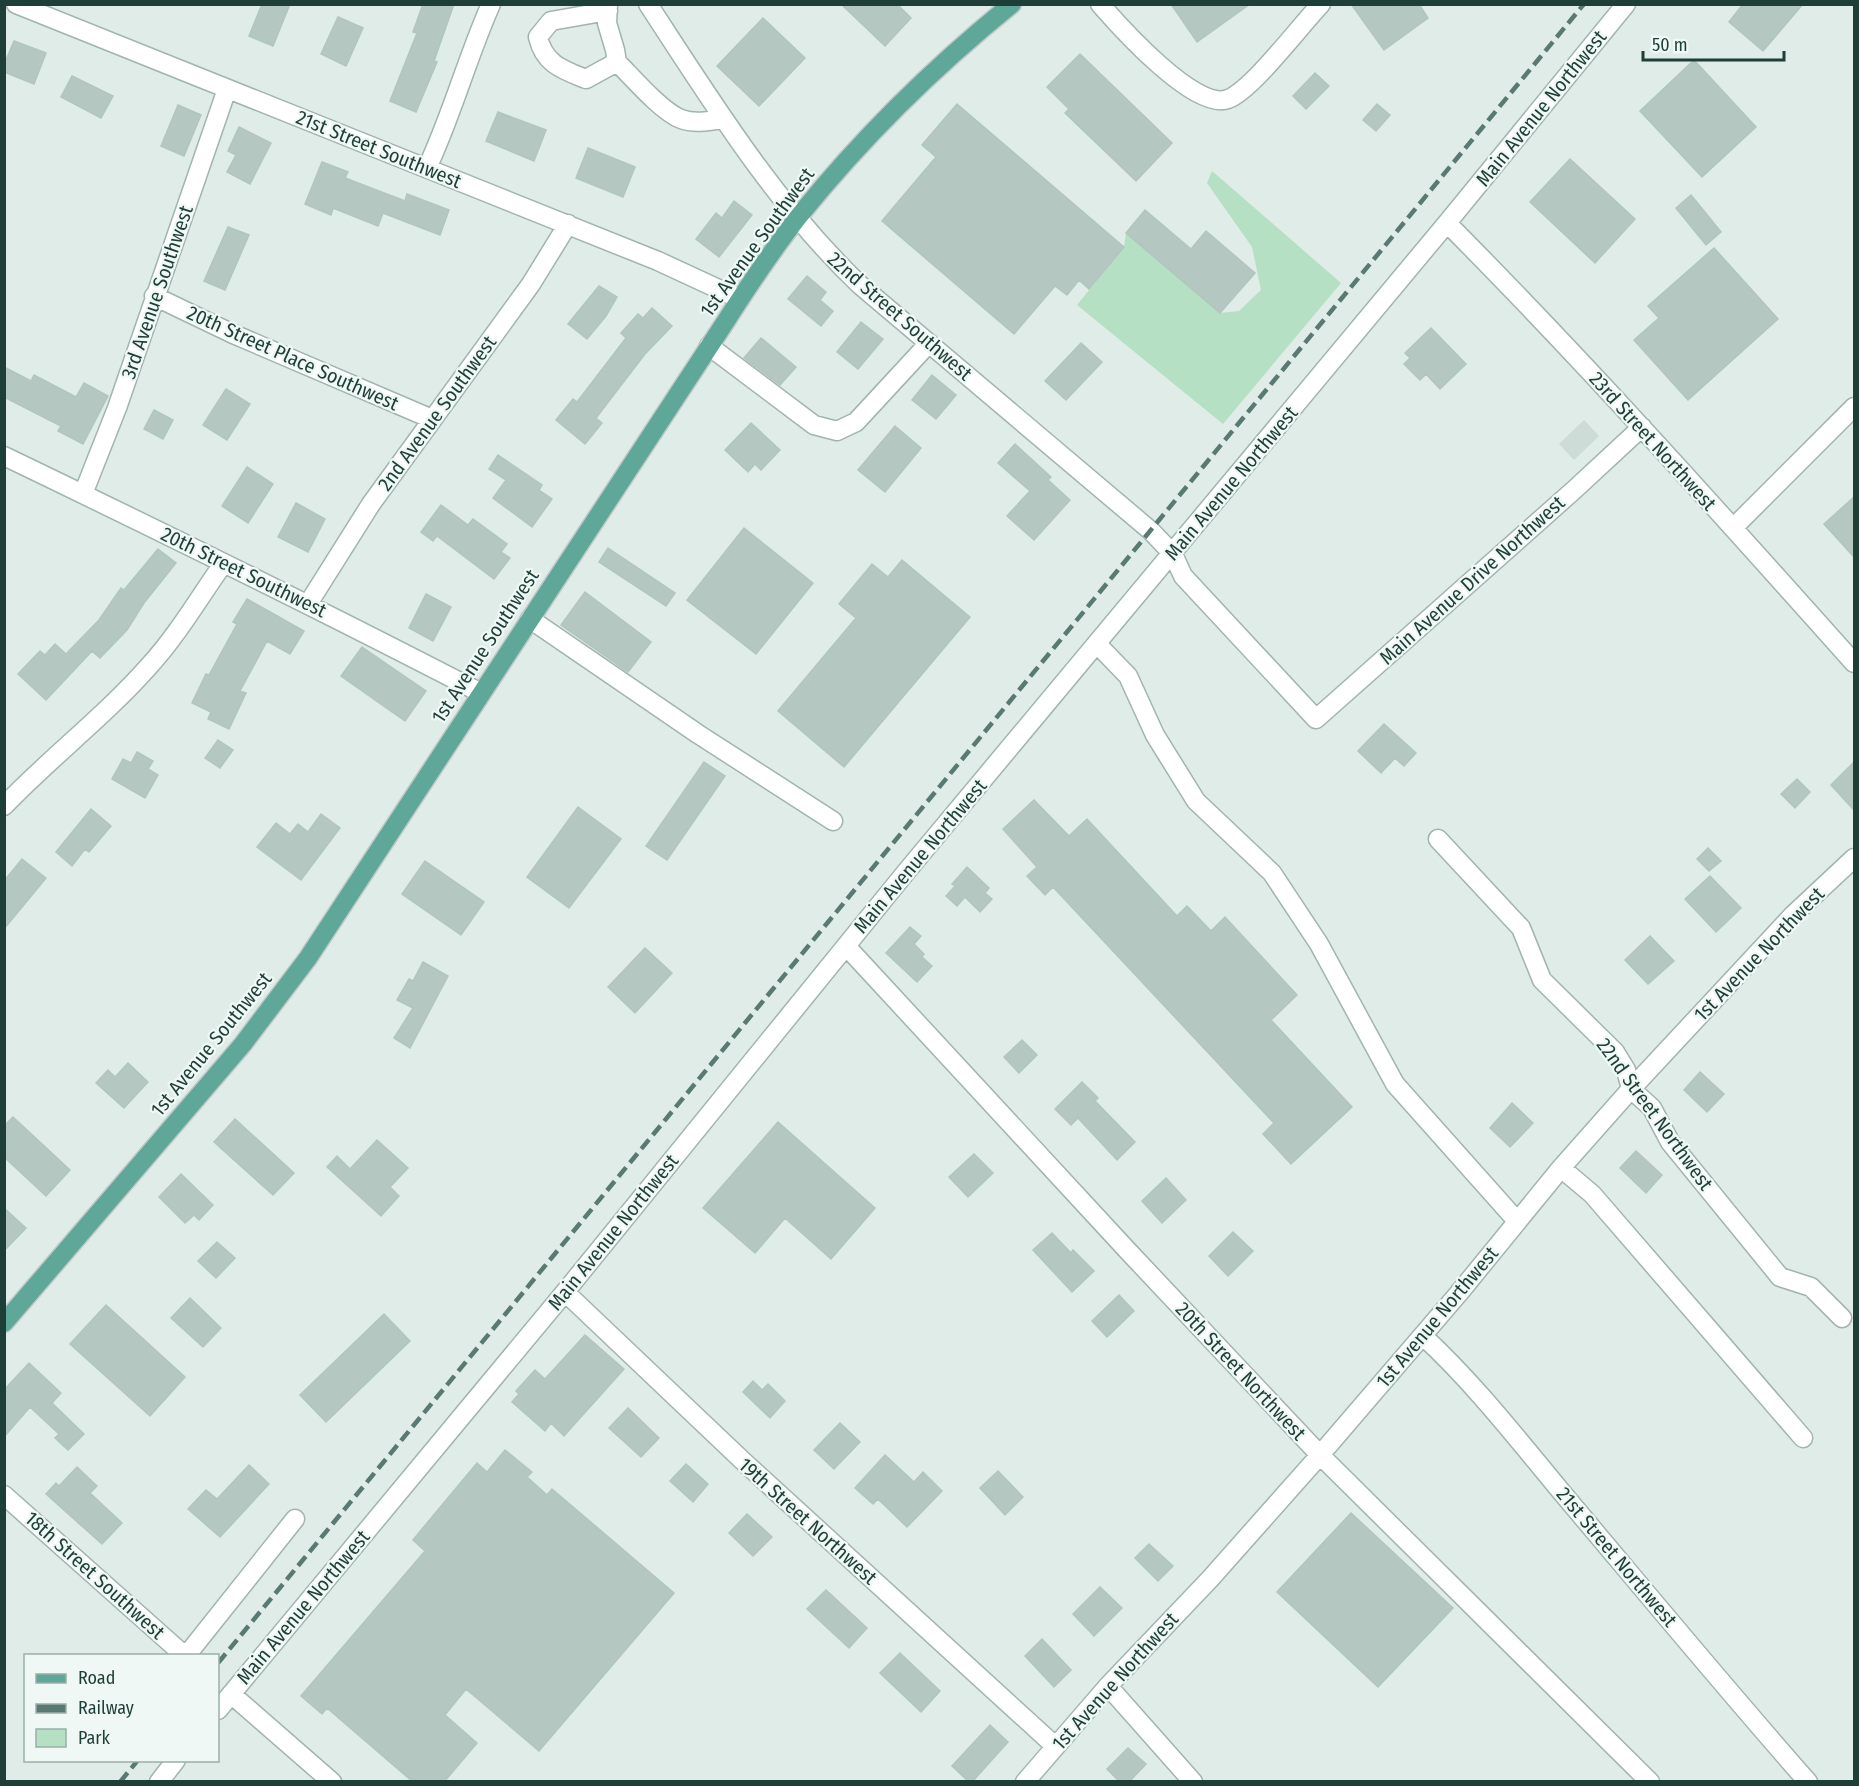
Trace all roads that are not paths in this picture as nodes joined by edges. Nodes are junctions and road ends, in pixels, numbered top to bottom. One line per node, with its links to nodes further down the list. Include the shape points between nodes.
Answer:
1 (16, 4): 10 (street, 21st Street Southwest)
2 (491, 4): 12 (street, via 472,45 444,133)
3 (648, 4): 11 (street, 22nd Street Southwest)
4 (1012, 4): 13 (main road, 1st Avenue Southwest, via 893,111)
5 (1100, 4): 6 (street, via 1167,72 1196,94 1215,101 1228,100 1249,84)
6 (1321, 4)
7 (1626, 4): 14 (street, Main Avenue Northwest)
8 (608, 8): 9 (street, via 607,23); 9 (street, via 551,21 538,37 546,58 586,79)
9 (616, 62): 11 (street, via 680,119)
10 (227, 89): 12 (street, 21st Street Southwest); 16 (street, 3rd Avenue Southwest)
11 (723, 119): 13 (street, 22nd Street Southwest)
12 (427, 168): 15 (street, 21st Street Southwest)
13 (798, 217): 17 (main road, 1st Avenue Southwest); 18 (street, 22nd Street Southwest, via 827,254)
14 (1447, 223): 22 (street, 23rd Street Northwest); 26 (street, Main Avenue Northwest)
15 (568, 224): 17 (street, 21st Street Southwest); 21 (street, 2nd Avenue Southwest, via 531,284)
16 (154, 296): 21 (street, 20th Street Place Southwest); 24 (street, 3rd Avenue Southwest)
17 (740, 299): 19 (main road, 1st Avenue Southwest)
18 (929, 343): 19 (street, via 856,422 837,431 814,424); 26 (street, 22nd Street Southwest, via 1151,531)
19 (709, 346): 29 (main road, 1st Avenue Southwest)
20 (1854, 407): 25 (street)
21 (432, 419): 28 (street, 2nd Avenue Southwest, via 371,504)
22 (1642, 427): 25 (street, 23rd Street Northwest); 26 (street, Main Avenue Drive Northwest, via 1316,719 1183,576)
23 (4, 456): 24 (street, 20th Street Southwest)
24 (83, 494): 27 (street, 20th Street Southwest)
25 (1733, 528): 31 (street, 23rd Street Northwest)
26 (1173, 554): 30 (street, Main Avenue Northwest)
27 (223, 564): 28 (street, 20th Street Southwest); 33 (street, via 150,666)
28 (308, 604): 32 (street, 20th Street Southwest)
29 (530, 619): 32 (main road, 1st Avenue Southwest); 34 (street)
30 (1097, 644): 37 (street, Main Avenue Northwest); 40 (street, via 1128,676 1155,735 1196,801 1272,873 1319,944 1395,1084)
31 (1854, 663)
32 (481, 693): 43 (main road, 1st Avenue Southwest, via 272,1008)
33 (4, 806)
34 (833, 821)
35 (1438, 839): 38 (street, 22nd Street Northwest, via 1521,928 1542,980 1615,1052)
36 (1854, 858): 38 (street, 1st Avenue Northwest, via 1793,915)
37 (846, 946): 41 (street, Main Avenue Northwest); 46 (street, 20th Street Northwest)
38 (1631, 1089): 39 (street, 1st Avenue Northwest); 42 (street, 22nd Street Northwest, via 1652,1108 1671,1142 1780,1277 1811,1287)
39 (1561, 1168): 40 (street, 1st Avenue Northwest); 45 (street, via 1592,1194)
40 (1517, 1221): 44 (street, 1st Avenue Northwest)
41 (565, 1292): 52 (street, Main Avenue Northwest); 54 (street, 19th Street Northwest, via 744,1462)
42 (1842, 1318)
43 (4, 1323)
44 (1423, 1336): 46 (street, 1st Avenue Northwest); 61 (street, 21st Street Northwest, via 1503,1422)
45 (1803, 1438)
46 (1320, 1455): 51 (street, 1st Avenue Northwest); 60 (street, 20th Street Northwest)
47 (4, 1495): 49 (street, 18th Street Southwest)
48 (295, 1519): 50 (street)
49 (184, 1654)
50 (188, 1654)
51 (1108, 1686): 54 (street, 1st Avenue Northwest); 59 (street)
52 (231, 1694): 53 (street, Main Avenue Northwest); 57 (street)
53 (219, 1709)
54 (1055, 1746): 58 (street, 1st Avenue Northwest)
55 (175, 1762): 56 (street)
56 (159, 1782)
57 (332, 1782)
58 (1024, 1782)
59 (1193, 1782)
60 (1650, 1782)
61 (1808, 1782)

